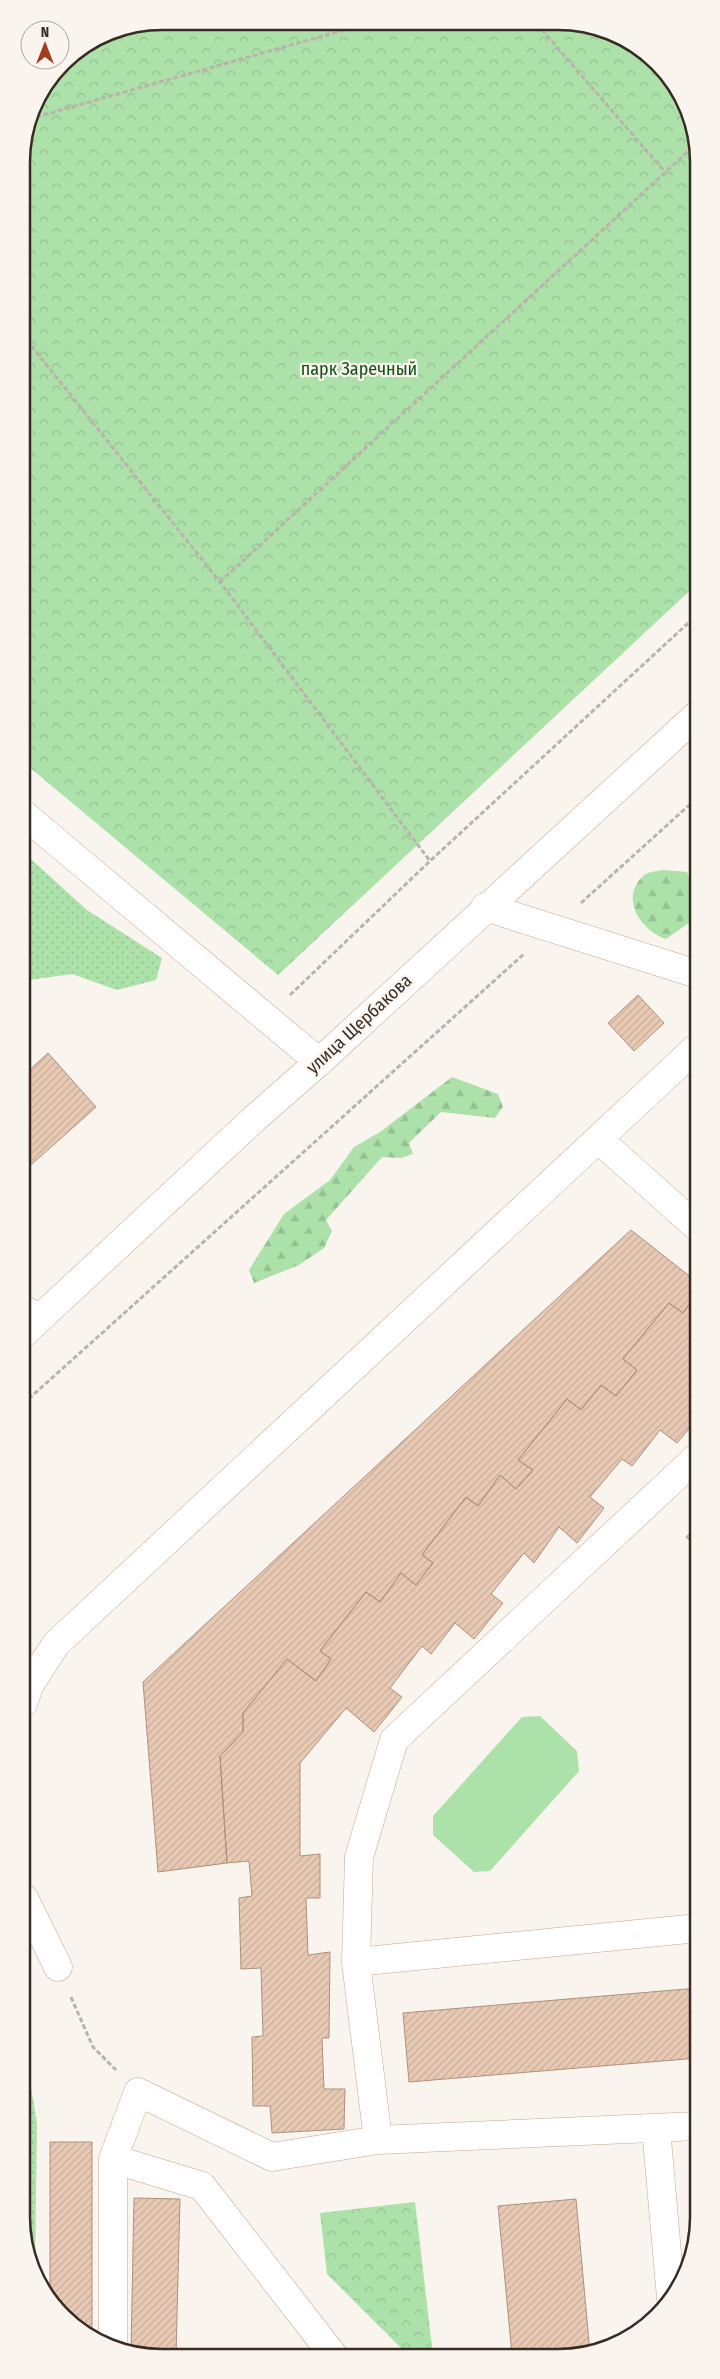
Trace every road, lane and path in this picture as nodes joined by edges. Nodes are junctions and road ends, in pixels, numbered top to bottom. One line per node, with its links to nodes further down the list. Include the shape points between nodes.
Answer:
1 (344, 30): 3 (path)
2 (542, 30): 5 (path)
3 (38, 117)
4 (689, 150): 5 (path)
5 (665, 172): 7 (path)
6 (30, 344): 7 (path)
7 (220, 582): 12 (path)
8 (690, 620): 12 (path)
9 (690, 721): 13 (main road, улица Щербакова)
10 (690, 804): 14 (path)
11 (30, 820): 16 (main road)
12 (430, 860): 16 (path)
13 (486, 907): 14 (main road); 18 (main road, улица Щербакова)
14 (553, 928): 15 (main road); 22 (path)
15 (690, 972)
16 (268, 1017): 18 (main road)
17 (690, 1054): 19 (main road)
18 (319, 1062): 21 (main road, улица Щербакова)
19 (598, 1139): 20 (main road); 24 (main road, via 56,1644)
20 (690, 1221)
21 (30, 1319)
22 (30, 1398)
23 (690, 1463): 27 (main road, via 394,1740 359,1858)
24 (30, 1684)
25 (30, 1910): 28 (main road)
26 (690, 1929): 27 (main road)
27 (356, 1962): 32 (main road)
28 (58, 1967): 29 (path, via 93,2047)
29 (138, 2092): 32 (main road, via 272,2157); 33 (main road)
30 (690, 2126): 31 (main road)
31 (656, 2128): 32 (main road); 34 (main road)
32 (378, 2140)
33 (113, 2159): 35 (main road); 36 (main road, via 202,2186)
34 (670, 2286)
35 (113, 2339)
36 (328, 2349)

